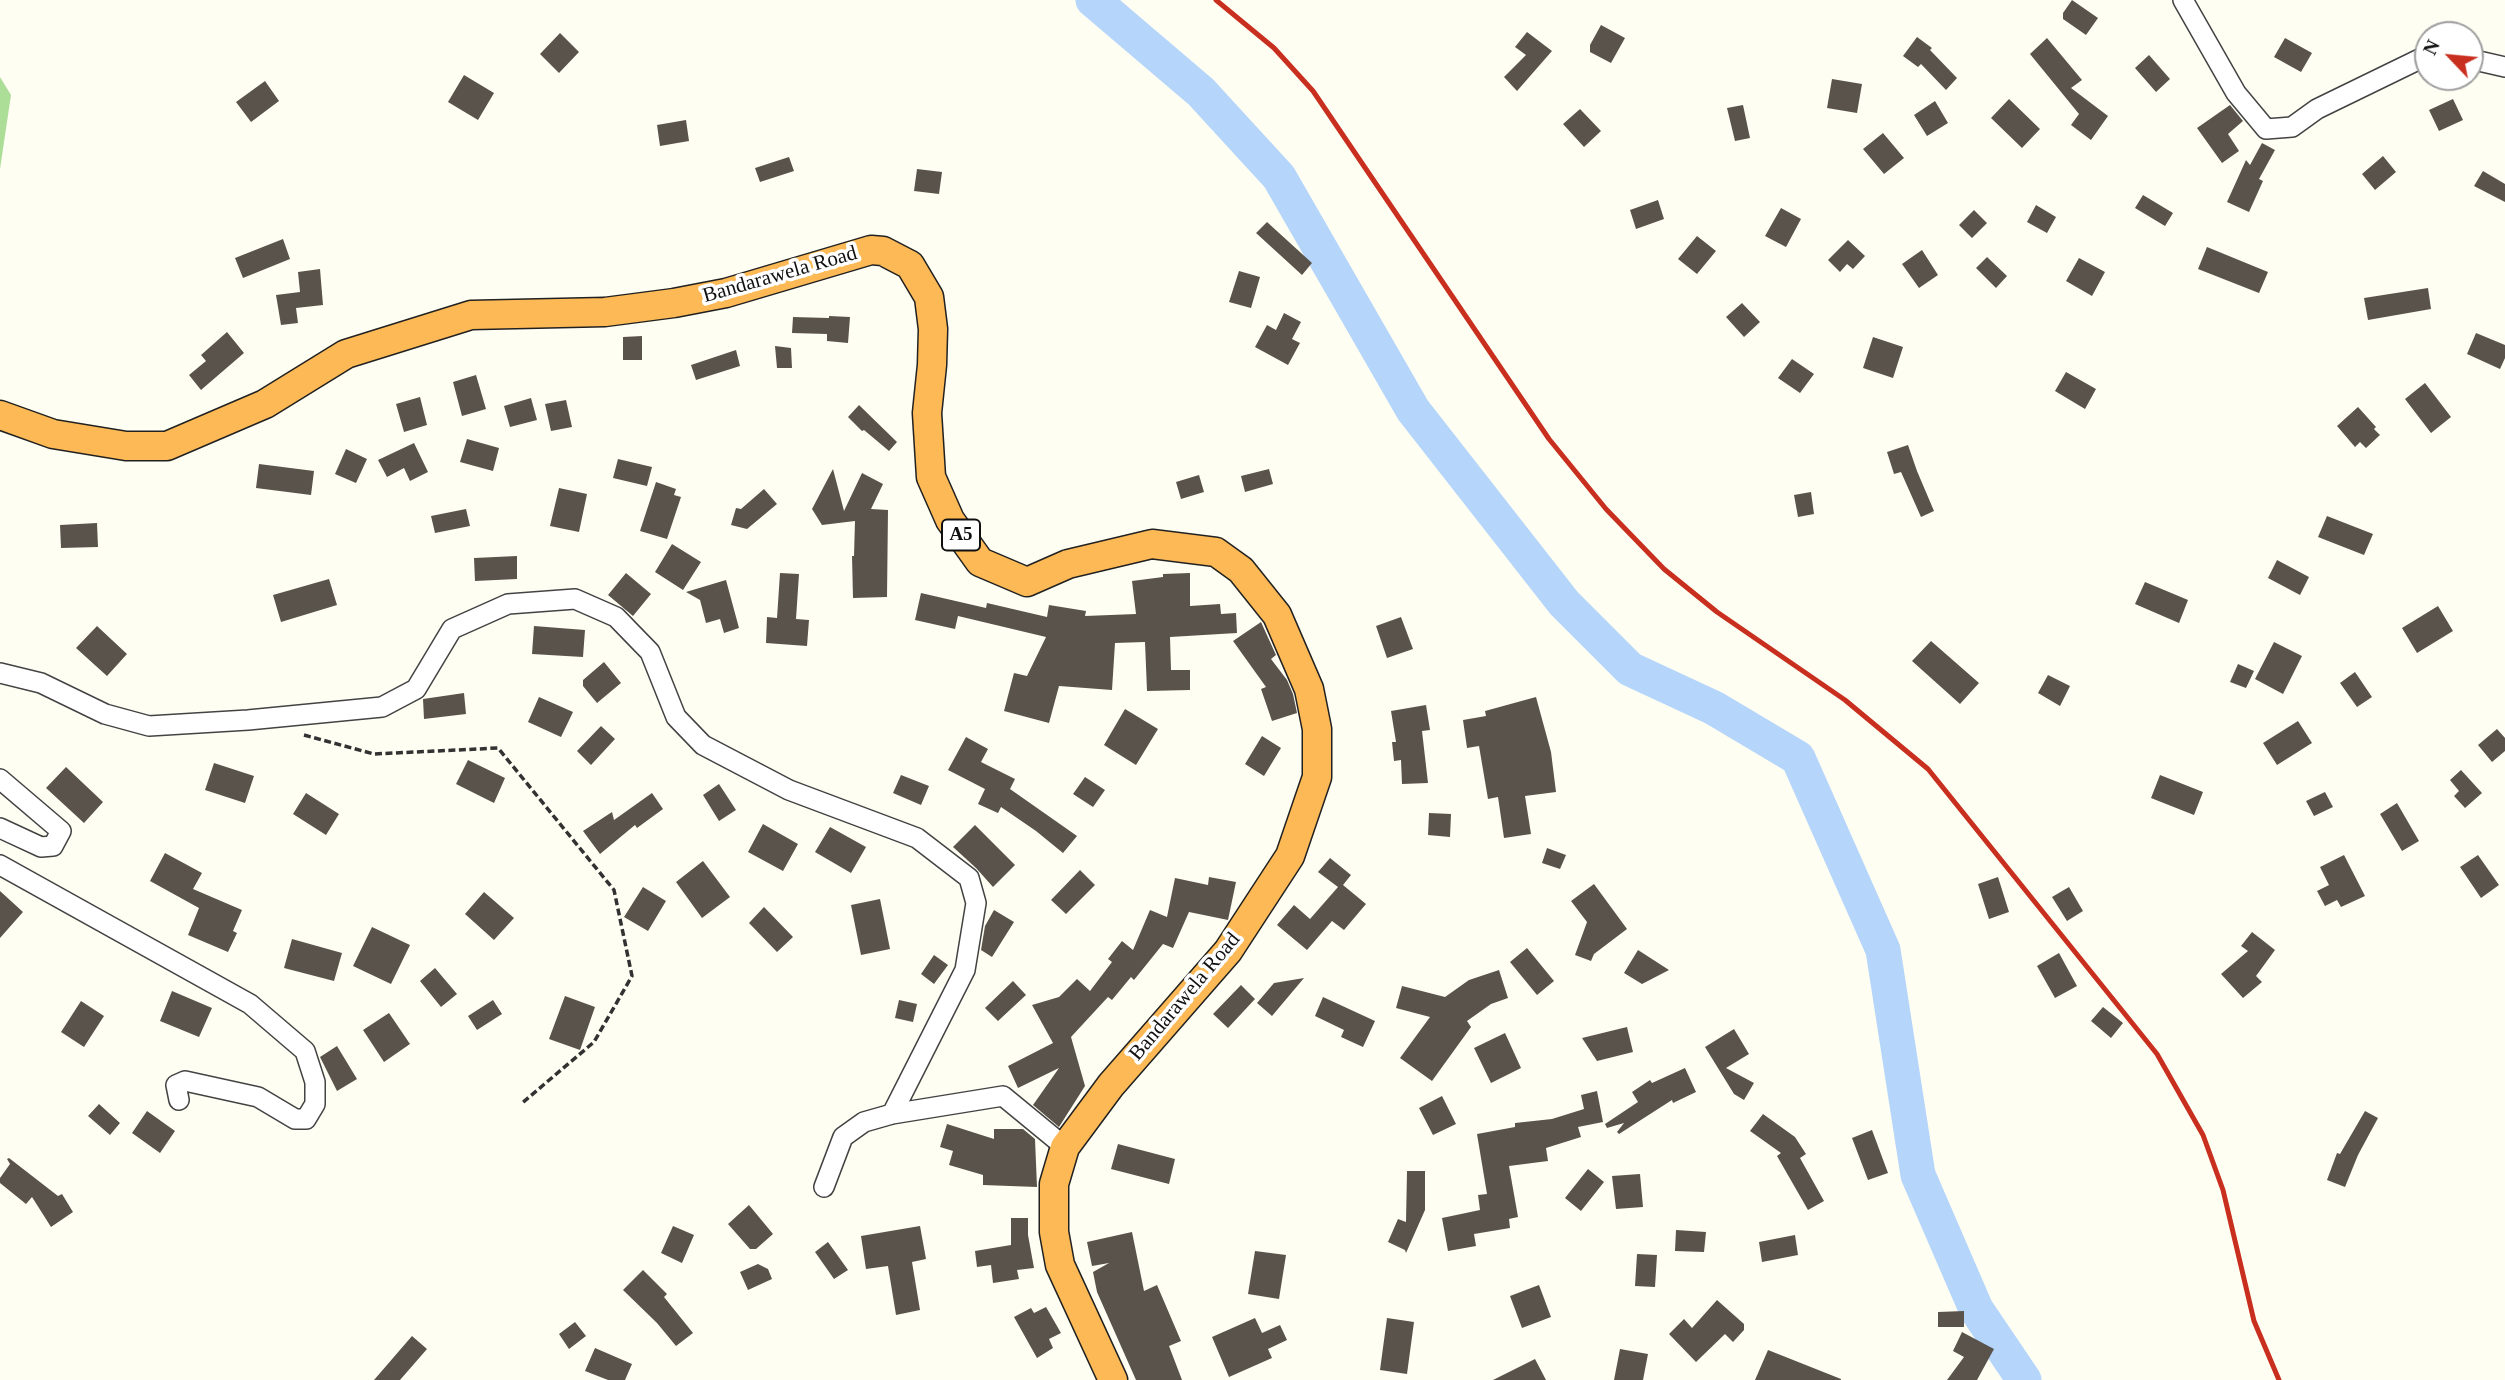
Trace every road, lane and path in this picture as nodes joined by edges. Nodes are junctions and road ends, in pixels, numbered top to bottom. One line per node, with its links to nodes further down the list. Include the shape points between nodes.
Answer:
1 (2183, 0): 2 (street, via 2236,93 2266,130 2292,127 2317,109)
2 (2414, 62)
3 (2484, 62): 4 (street)
4 (2505, 67)
5 (0, 415): 14 (highway, Bandarawela Road / A5, via 53,434 126,446 167,446 265,404 346,354 471,315 606,313 674,303 726,293 871,250 910,265 929,297 933,329 927,413 931,477 950,520 981,562 1027,582 1068,564 1152,544 1216,552 1241,570 1278,615 1309,690 1317,729 1317,777 1290,856 1228,951 1111,1085)
6 (0, 673): 13 (street, via 41,683 105,714 149,726 262,719 382,707 416,689 452,629 508,604 575,599 616,617 650,652 676,717 703,746 789,790 917,838 969,878 976,903 965,970)
7 (299, 734): 12 (path, via 374,754 498,748 614,890 632,976 594,1042)
8 (0, 779): 9 (street, via 61,831 53,846 41,847)
9 (0, 828)
10 (0, 865): 11 (street, via 250,1004 305,1051 315,1082 315,1104 306,1119 295,1119 258,1097 185,1081 176,1085)
11 (179, 1100)
12 (522, 1104)
13 (892, 1114): 14 (street, via 1003,1096); 15 (street, via 864,1122 843,1137)
14 (1065, 1147): 16 (highway, Bandarawela Road / A5, via 1054,1184 1054,1232 1060,1265)
15 (824, 1187)
16 (1114, 1380)

